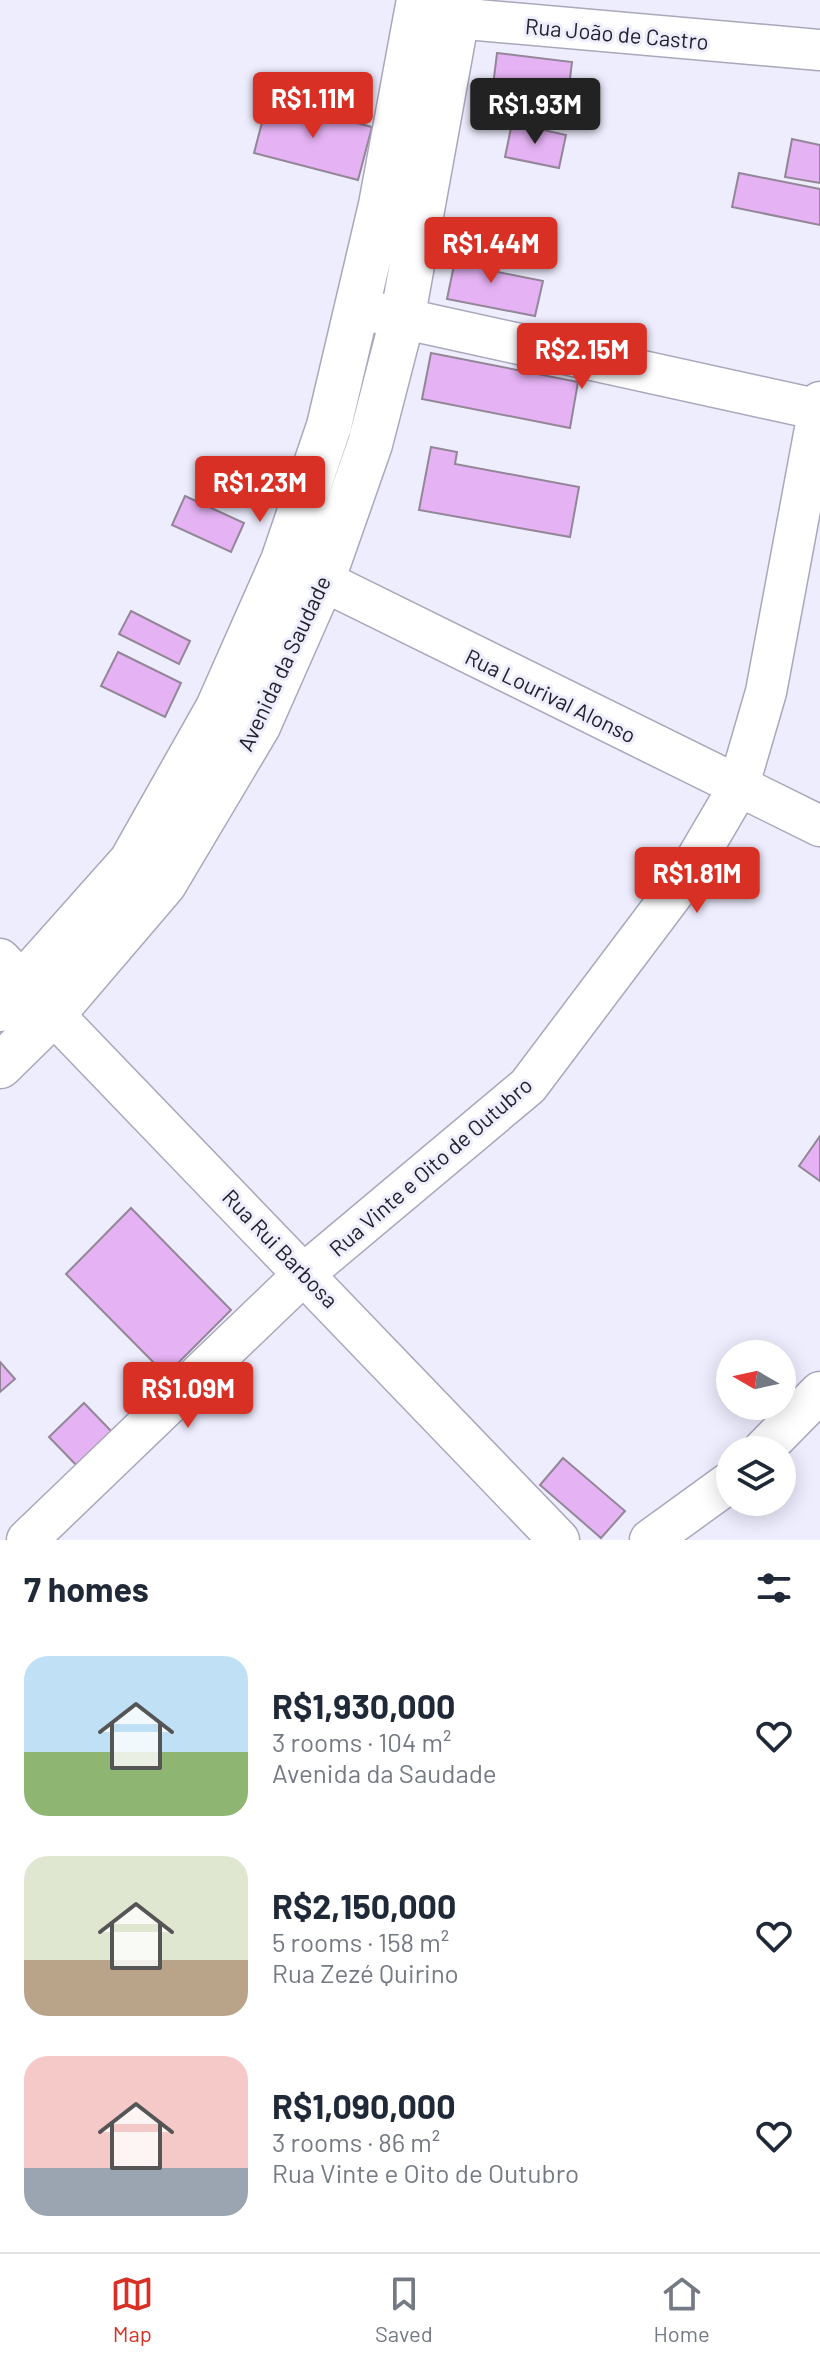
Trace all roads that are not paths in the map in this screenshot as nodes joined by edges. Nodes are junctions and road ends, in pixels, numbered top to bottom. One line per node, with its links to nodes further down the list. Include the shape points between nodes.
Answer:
1 (437, 10): 2 (street, Rua João de Castro); 3 (main road, Avenida da Saudade); 4 (main road, Avenida da Saudade)
2 (820, 50)
3 (357, 308): 4 (street); 6 (main road, Avenida da Saudade, via 329,426)
4 (402, 320): 5 (street); 7 (main road, Avenida da Saudade, via 370,444)
5 (819, 407): 8 (street, Rua Vinte e Oito de Outubro, via 766,692)
6 (283, 561): 7 (street, Rua Lourival Alonso); 10 (main road, Avenida da Saudade, via 218,708 131,862)
7 (322, 581): 8 (street, Rua Lourival Alonso); 10 (main road, Avenida da Saudade, via 258,726 164,884)
8 (738, 788): 9 (street, Rua Lourival Alonso); 12 (street, Rua Vinte e Oito de Outubro, via 687,875 528,1086)
9 (820, 826)
10 (20, 991): 11 (main road, Avenida da Saudade); 12 (street, Rua Rui Barbosa)
11 (0, 1066)
12 (305, 1273): 16 (street, Rua Vinte e Oito de Outubro); 17 (street, Rua Rui Barbosa)
13 (820, 1392): 14 (street)
14 (777, 1436)
15 (716, 1492): 18 (street)
16 (27, 1540)
17 (559, 1540)
18 (650, 1540)

